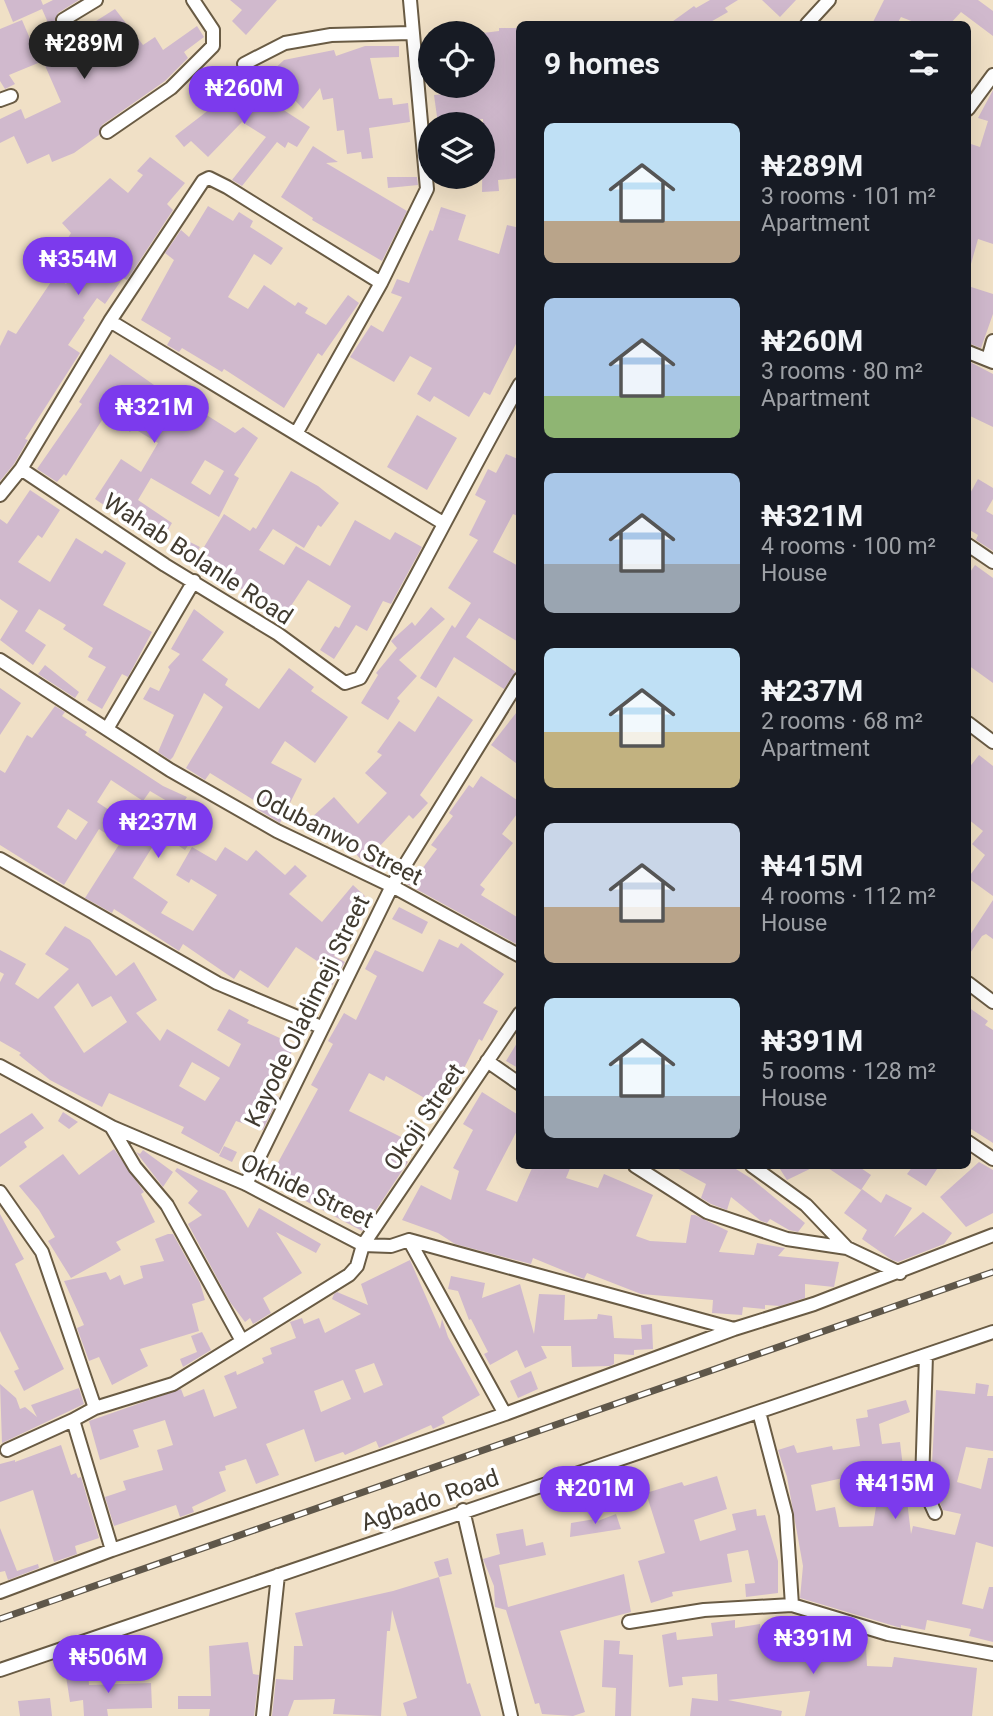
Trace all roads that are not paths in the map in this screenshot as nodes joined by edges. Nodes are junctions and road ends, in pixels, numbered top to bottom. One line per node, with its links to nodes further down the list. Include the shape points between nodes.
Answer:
1 (96, 0): 5 (street)
2 (193, 0): 11 (street, via 213,30 213,46 171,88)
3 (829, 0): 6 (street)
4 (410, 8): 7 (street)
5 (63, 20)
6 (810, 21)
7 (411, 33): 8 (street, via 285,43); 12 (street, via 427,189)
8 (244, 64)
9 (993, 75): 10 (street)
10 (971, 105)
11 (107, 132)
12 (381, 283): 13 (street, via 209,178); 18 (street)
13 (110, 321): 18 (street); 19 (street)
14 (993, 341): 16 (street)
15 (971, 353): 16 (street)
16 (991, 360)
17 (516, 391): 21 (street)
18 (297, 432): 21 (street)
19 (21, 469): 20 (street); 24 (street, Wahab Bolanle Road)
20 (0, 495)
21 (443, 523): 24 (street, Wahab Bolanle Road, via 407,597 360,678 352,682 345,683)
22 (971, 547): 23 (street)
23 (993, 562)
24 (194, 581): 28 (street)
25 (0, 660): 28 (street, Odubanwo Street)
26 (516, 685): 31 (street, Kayode Oladimeji Street)
27 (971, 725): 29 (street)
28 (107, 729): 31 (street, Odubanwo Street, via 277,831)
29 (993, 742)
30 (0, 859): 36 (street, via 217,982)
31 (392, 886): 32 (street, Odubanwo Street); 36 (street, Kayode Oladimeji Street)
32 (516, 954)
33 (971, 985): 34 (street)
34 (993, 1002)
35 (516, 1019): 37 (street, Okoji Street)
36 (321, 1027): 45 (street, Kayode Oladimeji Street)
37 (487, 1061): 39 (street); 49 (street, Okoji Street)
38 (0, 1066): 40 (street, Okhide Street)
39 (516, 1081)
40 (111, 1127): 45 (street, Okhide Street); 54 (street, via 135,1167 167,1205)
41 (971, 1144): 42 (street)
42 (993, 1158)
43 (639, 1169): 50 (street, via 687,1202 717,1216 787,1239)
44 (756, 1169): 50 (street, via 806,1205)
45 (246, 1184): 49 (street, Okhide Street)
46 (0, 1192): 56 (street, via 42,1252)
47 (993, 1235): 51 (street)
48 (409, 1240): 49 (street, Okhide Street, via 391,1246); 52 (street, Okhide Street); 58 (street)
49 (363, 1245): 54 (street, Okoji Street, via 357,1266 335,1286)
50 (847, 1248): 51 (street)
51 (900, 1273): 52 (street)
52 (734, 1329): 58 (street)
53 (993, 1332): 55 (street, Agbado Road)
54 (242, 1341): 56 (street, Okoji Street, via 173,1384)
55 (926, 1356): 57 (street, Agbado Road); 62 (street, via 922,1484)
56 (95, 1408): 59 (street, Okoji Street)
57 (759, 1412): 61 (street, Agbado Road); 66 (street, via 786,1515)
58 (505, 1414): 63 (street)
59 (73, 1420): 60 (street, Okoji Street); 63 (street)
60 (7, 1450)
61 (463, 1510): 64 (street, Agbado Road); 71 (street)
62 (936, 1513)
63 (112, 1550): 65 (street)
64 (278, 1575): 69 (street, Agbado Road); 70 (street)
65 (0, 1592)
66 (792, 1605): 67 (street, via 704,1610); 68 (street, via 888,1634)
67 (629, 1622)
68 (993, 1654)
69 (0, 1670)
70 (263, 1716)
71 (511, 1716)

